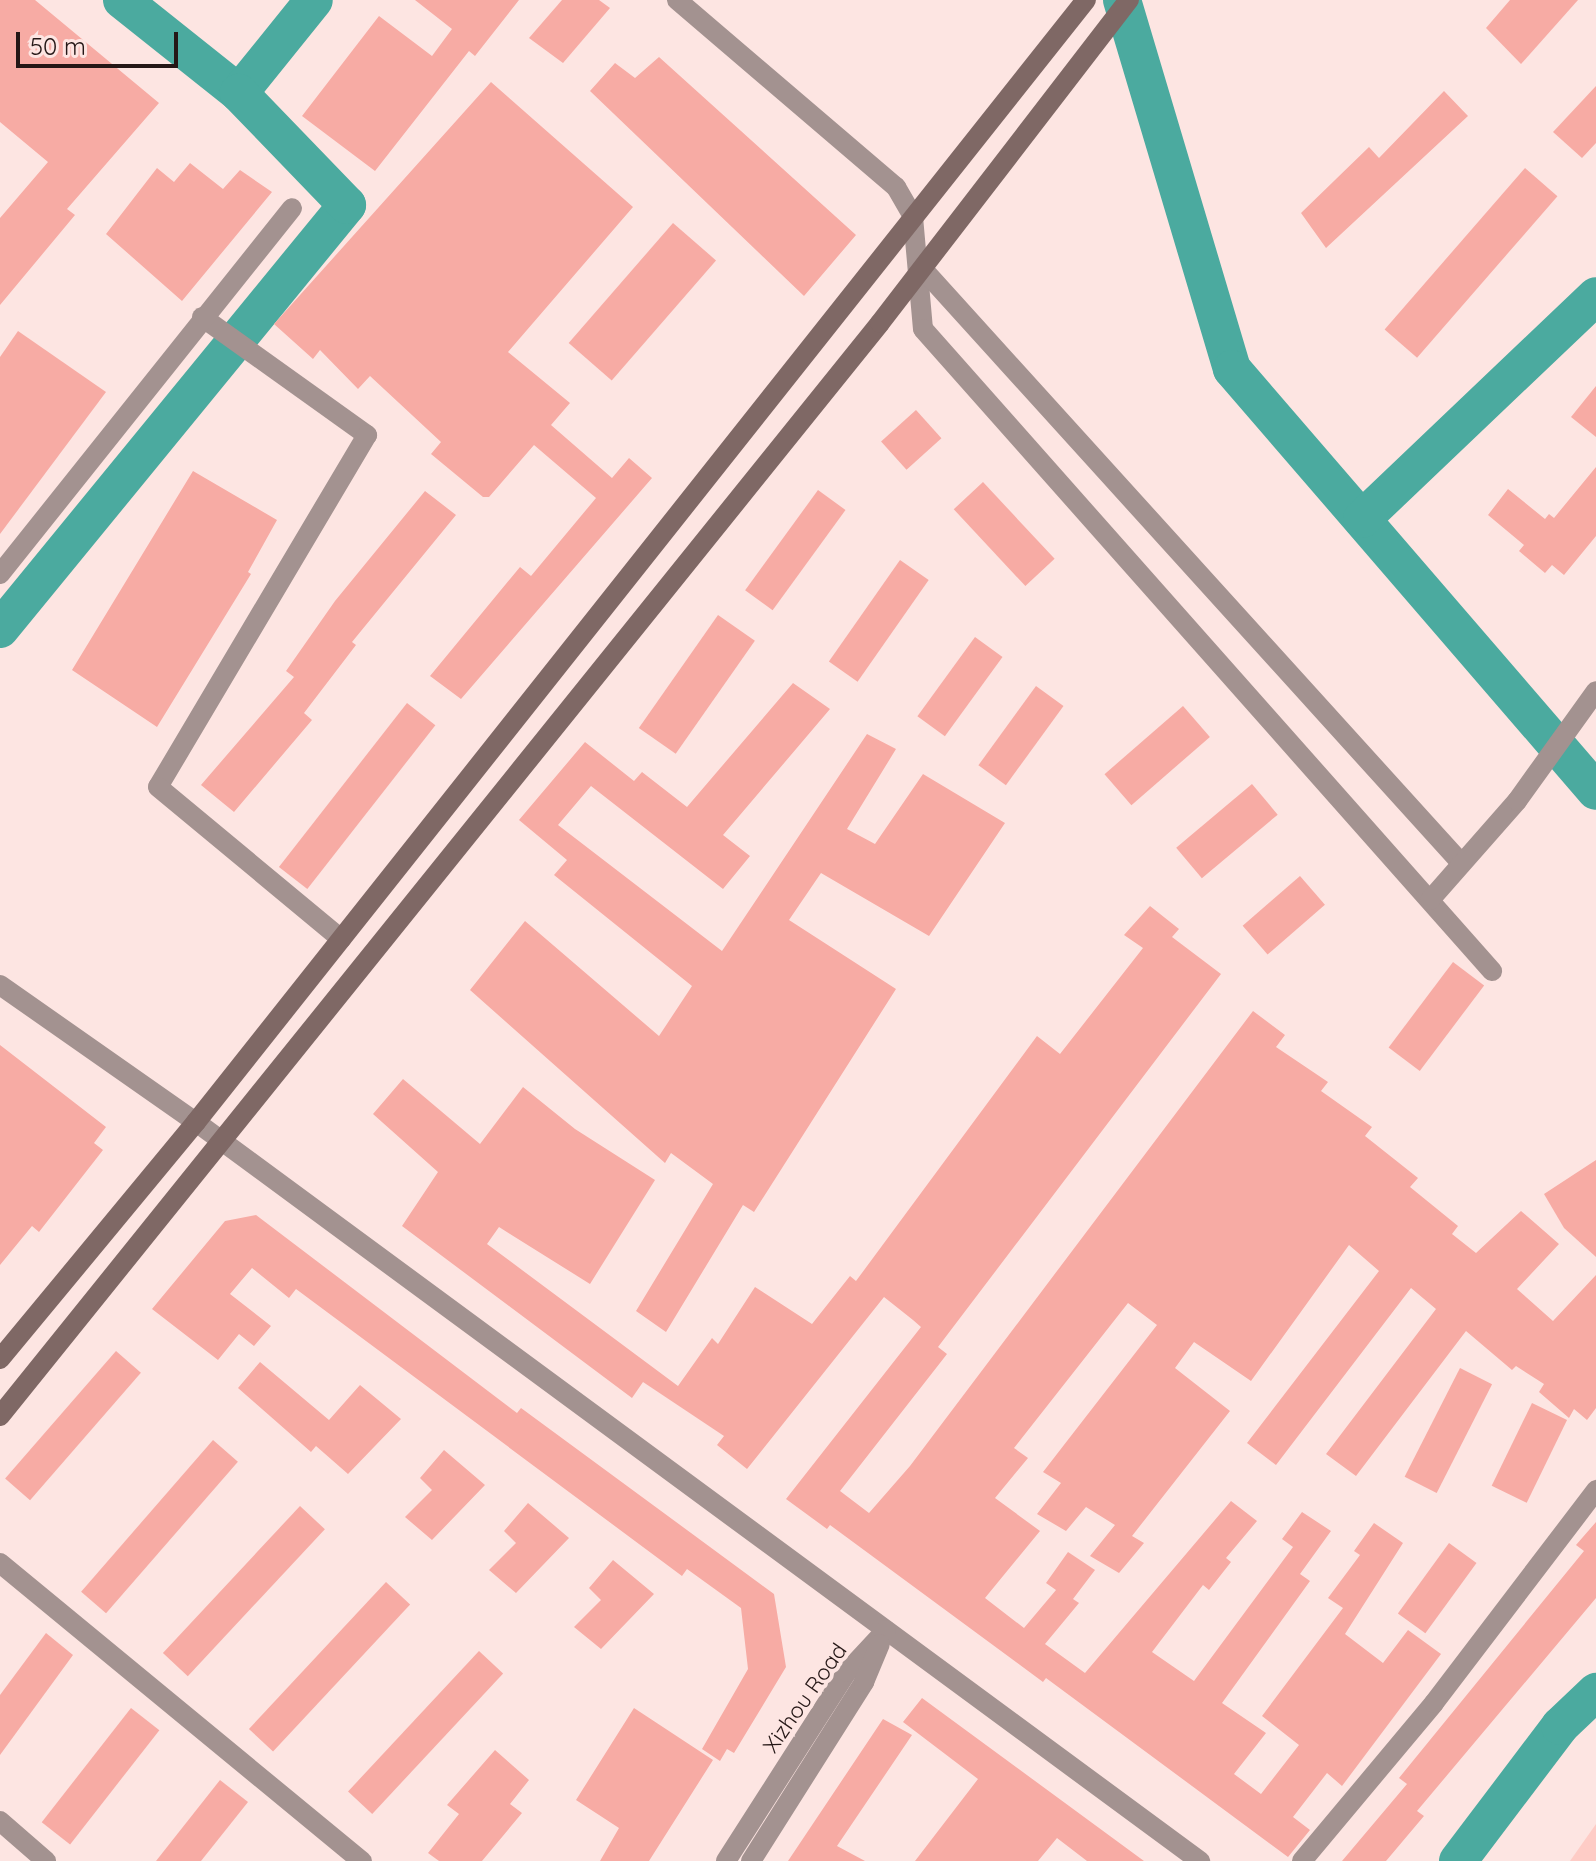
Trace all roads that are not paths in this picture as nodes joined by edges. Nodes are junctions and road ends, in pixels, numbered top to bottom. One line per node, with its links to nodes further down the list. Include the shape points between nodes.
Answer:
1 (677, 0): 5 (street, via 896,187)
2 (1086, 0): 5 (main road)
3 (1129, 0): 6 (main road)
4 (292, 208): 7 (street)
5 (913, 217): 6 (street); 12 (main road)
6 (921, 267): 10 (street); 11 (street, via 923,329); 16 (main road)
7 (203, 318): 8 (street); 12 (street, via 367,435 158,787)
8 (0, 574)
9 (1596, 691): 10 (street, via 1517,801)
10 (1461, 863): 11 (street)
11 (1430, 900): 13 (street)
12 (341, 939): 15 (main road)
13 (1492, 971)
14 (0, 985): 15 (street)
15 (196, 1122): 16 (street); 17 (main road)
16 (223, 1144): 18 (main road); 21 (street)
17 (0, 1359)
18 (0, 1416)
19 (1596, 1490): 28 (street, via 1434,1703)
20 (0, 1563): 24 (street)
21 (886, 1630): 25 (street, Xizhou Road, via 847,1672); 26 (street, Xizhou Road, via 864,1682); 27 (street)
22 (0, 1821): 23 (street)
23 (46, 1861)
24 (362, 1861)
25 (726, 1861)
26 (751, 1861)
27 (1200, 1861)
28 (1302, 1861)

